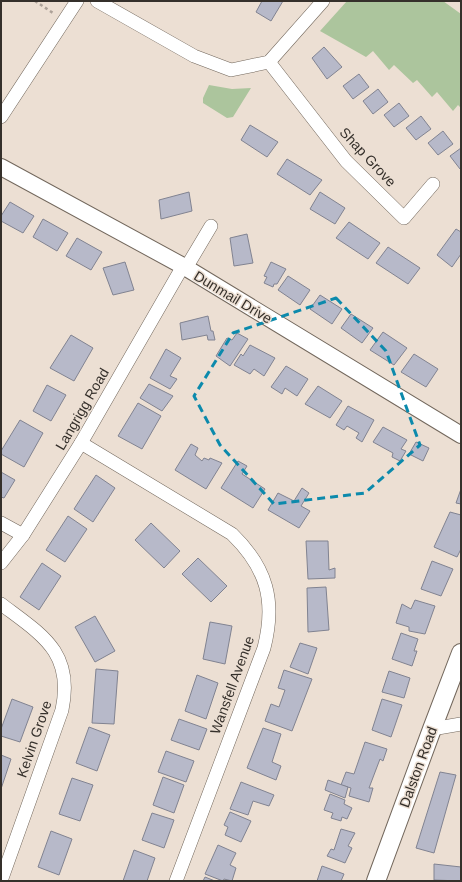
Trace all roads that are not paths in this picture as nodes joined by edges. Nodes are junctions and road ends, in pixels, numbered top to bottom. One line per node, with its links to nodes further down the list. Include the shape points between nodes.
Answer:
1 (77, 1): 5 (street)
2 (97, 1): 4 (street, via 194,56 230,70)
3 (323, 1): 4 (street)
4 (269, 62): 7 (street, Shap Grove, via 346,161 404,218)
5 (1, 117)
6 (1, 167): 9 (street, Dunmail Drive)
7 (433, 184)
8 (211, 226): 9 (street, Langrigg Road)
9 (184, 267): 10 (street, Dunmail Drive); 11 (street, Langrigg Road)
10 (461, 435)
11 (81, 443): 13 (street, Langrigg Road); 20 (street, Wansfell Avenue, via 232,534 254,559 267,592 270,612 264,648)
12 (1, 523): 13 (street)
13 (22, 535): 14 (street, Langrigg Road)
14 (1, 563)
15 (1, 604): 19 (street, Kelvin Grove, via 48,642 61,664 65,689 62,710)
16 (461, 653): 18 (main road, Dalston Road)
17 (461, 724): 18 (street)
18 (432, 729): 21 (main road, Dalston Road)
19 (1, 881)
20 (176, 881)
21 (376, 881)

